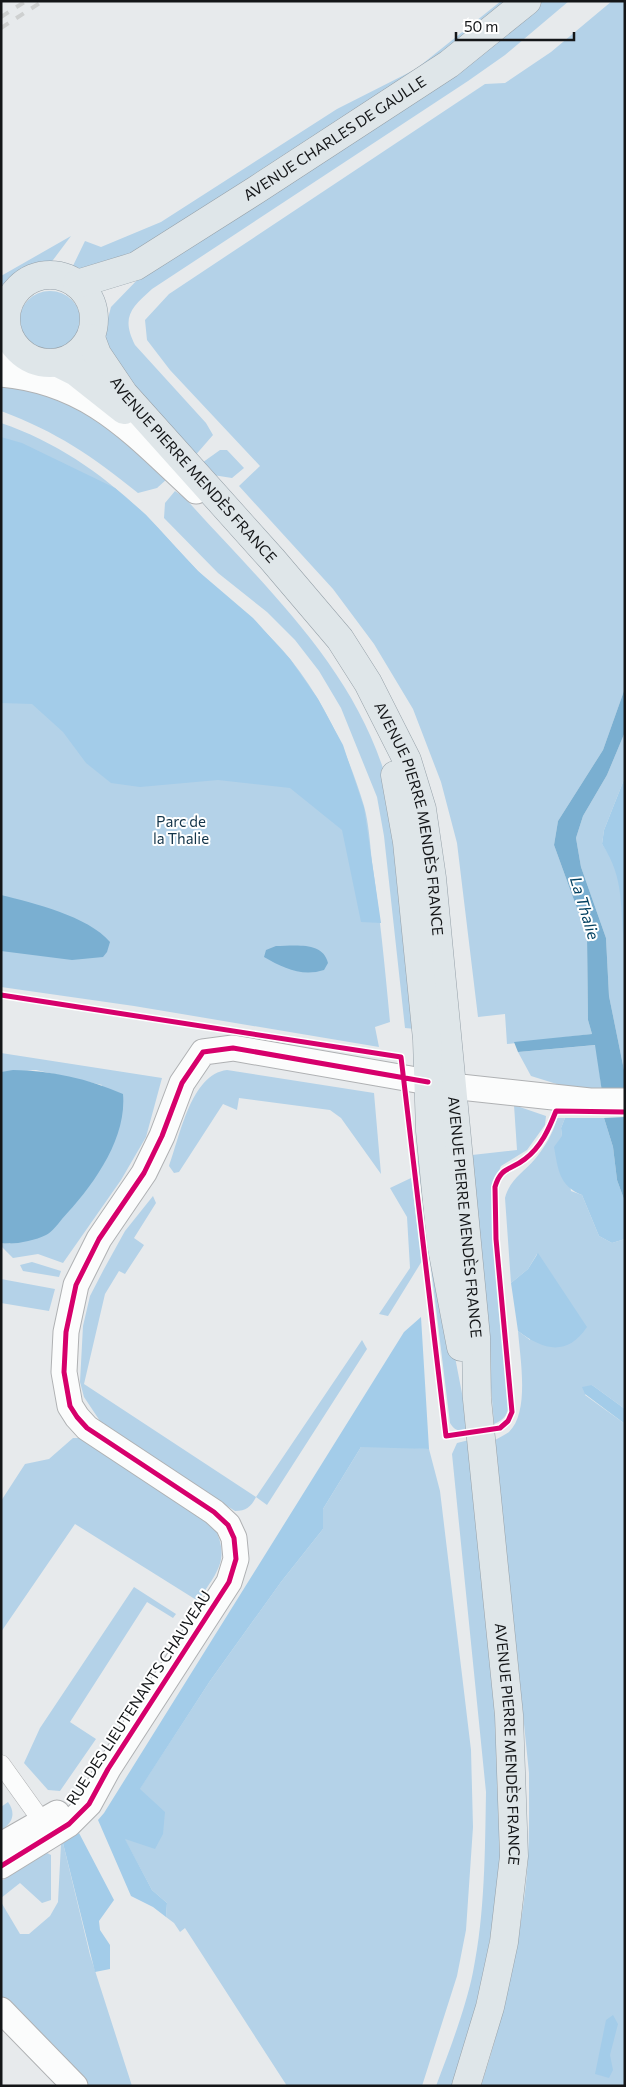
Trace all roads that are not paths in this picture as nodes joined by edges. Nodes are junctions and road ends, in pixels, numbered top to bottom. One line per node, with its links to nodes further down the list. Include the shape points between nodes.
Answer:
1 (527, 1): 2 (main road, AVENUE CHARLES DE GAULLE, via 449,64)
2 (136, 266): 3 (main road, AVENUE CHARLES DE GAULLE); 5 (main road, AVENUE CHARLES DE GAULLE)
3 (77, 284): 4 (main road, AVENUE PIERRE MENDÈS FRANCE, via 57,275 30,279 11,297); 5 (main road, AVENUE PIERRE MENDÈS FRANCE, via 88,297)
4 (3, 325): 6 (main road, AVENUE PIERRE MENDÈS FRANCE, via 11,340)
5 (92, 325): 7 (main road, via 78,354); 10 (main road, AVENUE PIERRE MENDÈS FRANCE, via 97,354 124,394 340,639 368,683 407,760 422,809 450,1049)
6 (12, 355): 7 (main road, AVENUE PIERRE MENDÈS FRANCE)
7 (58, 363): 9 (main road, AVENUE PIERRE MENDÈS FRANCE, via 76,372 123,410)
8 (1, 374): 9 (street, via 54,384 100,407 124,423)
9 (196, 491): 10 (main road, AVENUE PIERRE MENDÈS FRANCE, via 344,665 390,757 407,842 427,1039)
10 (439, 1084): 11 (street, via 590,1102); 13 (street, RUE DES LIEUTENANTS CHAUVEAU, via 233,1048 203,1052 182,1083 144,1173 99,1239 76,1285 66,1332 66,1392 77,1417 96,1434 221,1518 234,1538 236,1559 230,1582 108,1769 98,1792 82,1813); 18 (main road, AVENUE PIERRE MENDÈS FRANCE, via 441,1243 460,1342 477,1399 509,1716 514,1856 500,1961)
11 (625, 1101)
12 (1, 1764): 13 (street)
13 (47, 1829): 14 (street, RUE DES LIEUTENANTS CHAUVEAU); 15 (street, RUE DES LIEUTENANTS CHAUVEAU)
14 (1, 1845)
15 (1, 1866)
16 (1, 2010): 17 (street)
17 (75, 2086)
18 (466, 2086)

